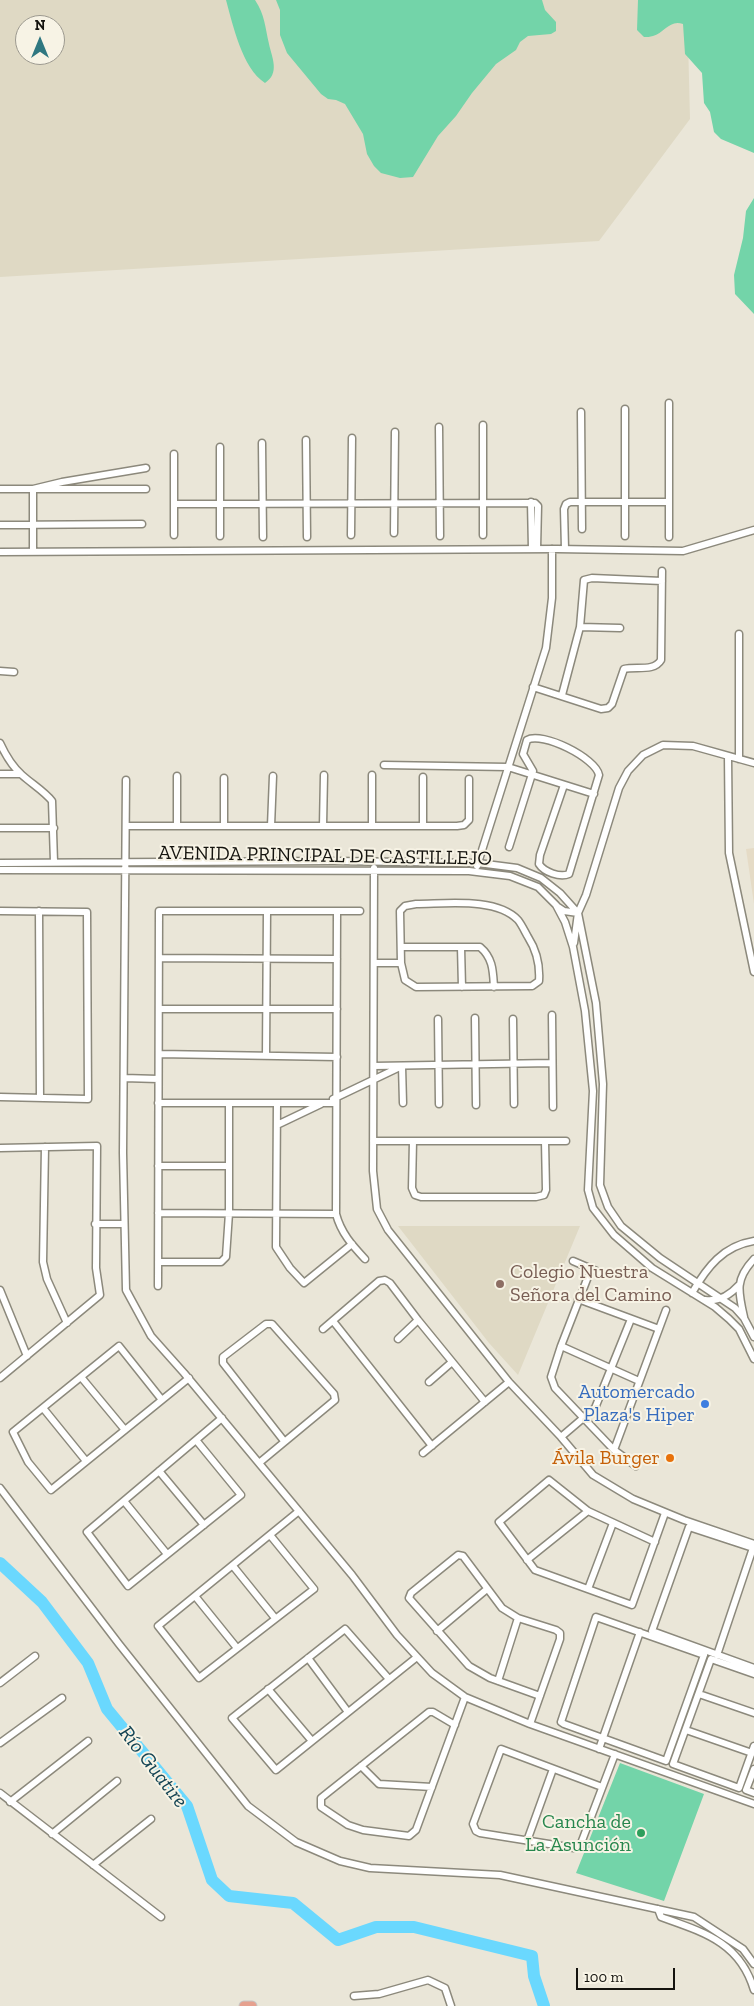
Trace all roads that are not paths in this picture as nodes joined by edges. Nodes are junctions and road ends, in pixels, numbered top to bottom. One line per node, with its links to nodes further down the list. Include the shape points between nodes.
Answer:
1 (669, 403): 18 (street)
2 (625, 409): 17 (street)
3 (581, 412): 16 (street)
4 (483, 425): 20 (street)
5 (439, 427): 19 (street)
6 (395, 432): 26 (street)
7 (352, 438): 25 (street)
8 (306, 440): 24 (street)
9 (262, 443): 23 (street)
10 (220, 447): 22 (street)
11 (174, 454): 21 (street)
12 (146, 468): 14 (street)
13 (0, 489): 14 (street)
14 (33, 489): 15 (street); 29 (street)
15 (146, 489)
16 (582, 501): 17 (street); 30 (street); 44 (street, via 570,502 564,509)
17 (625, 502): 18 (street); 38 (street)
18 (669, 502): 41 (street)
19 (440, 503): 20 (street); 26 (street); 37 (street)
20 (482, 503): 34 (street); 42 (street, via 531,502)
21 (174, 504): 22 (street); 33 (street)
22 (219, 504): 23 (street); 36 (street)
23 (262, 504): 24 (street); 39 (street)
24 (306, 504): 25 (street); 40 (street)
25 (351, 504): 26 (street); 35 (street)
26 (394, 504): 32 (street)
27 (142, 524): 29 (street)
28 (0, 525): 29 (street)
29 (33, 525): 46 (street)
30 (582, 529)
31 (754, 530): 44 (street, via 683,551)
32 (394, 533)
33 (174, 534)
34 (483, 534)
35 (351, 535)
36 (220, 536)
37 (440, 536)
38 (625, 536)
39 (263, 537)
40 (307, 537)
41 (669, 537)
42 (535, 549): 43 (street); 46 (street)
43 (552, 549): 44 (street); 54 (street, via 551,619 546,648)
44 (565, 549)
45 (0, 552): 46 (street)
46 (33, 552)
47 (662, 570): 48 (street)
48 (662, 581): 49 (street, via 587,579 583,584); 55 (street, via 661,655 658,665 624,669 608,708)
49 (580, 627): 50 (street); 55 (street)
50 (620, 628)
51 (739, 634): 58 (street)
52 (0, 671): 53 (street)
53 (14, 672)
54 (533, 687): 55 (street); 61 (street)
55 (562, 695)
56 (0, 743): 63 (street)
57 (728, 756): 58 (street); 100 (street, via 693,746 663,745 643,755 628,771 619,788); 109 (street, via 729,853)
58 (739, 759): 59 (street)
59 (754, 763)
60 (384, 765): 61 (street)
61 (508, 767): 66 (street); 89 (street)
62 (0, 774): 63 (street)
63 (20, 774): 83 (street, via 52,801)
64 (324, 775): 79 (street)
65 (372, 775): 80 (street)
66 (532, 775): 73 (street); 74 (street, via 533,768 523,754 527,740 536,737 571,748 596,768 599,775); 84 (street)
67 (177, 776): 76 (street)
68 (273, 776): 78 (street)
69 (423, 777): 81 (street)
70 (224, 778): 77 (street)
71 (469, 779): 81 (street, via 469,820 457,826)
72 (126, 780): 75 (street)
73 (564, 784): 74 (street); 74 (street, via 539,860 541,868 562,876 569,874)
74 (594, 794)
75 (126, 826): 76 (street); 86 (street)
76 (177, 826): 77 (street)
77 (224, 826): 78 (street)
78 (272, 826): 79 (street)
79 (323, 826): 80 (street)
80 (372, 826): 81 (street)
81 (423, 826)
82 (0, 828): 83 (street)
83 (54, 828): 85 (street)
84 (510, 847)
85 (54, 862): 86 (street, AVENIDA PRINCIPAL DE CASTILLEJO); 88 (street, AVENIDA PRINCIPAL DE CASTILLEJO)
86 (125, 862): 87 (street, AVENIDA PRINCIPAL DE CASTILLEJO); 91 (street)
87 (374, 862): 89 (street, AVENIDA PRINCIPAL DE CASTILLEJO); 92 (street)
88 (0, 863)
89 (478, 863): 93 (street); 100 (street, AVENIDA PRINCIPAL DE CASTILLEJO, via 517,868 541,878)
90 (0, 870): 91 (street, AVENIDA PRINCIPAL DE CASTILLEJO)
91 (125, 870): 92 (street, AVENIDA PRINCIPAL DE CASTILLEJO); 128 (street)
92 (374, 870): 93 (street, AVENIDA PRINCIPAL DE CASTILLEJO); 107 (street)
93 (475, 872): 94 (street, AVENIDA PRINCIPAL DE CASTILLEJO, via 510,876 531,884)
94 (556, 905): 100 (street, via 564,911); 103 (street, AVENIDA PRINCIPAL DE CASTILLEJO)
95 (0, 911): 96 (street)
96 (39, 911): 132 (street); 132 (street, via 87,912 88,1099)
97 (267, 911): 98 (street); 104 (street, via 159,911); 105 (street)
98 (337, 911): 99 (street); 106 (street)
99 (360, 911)
100 (578, 913): 103 (street); 166 (street, via 596,1003 602,1066 600,1185 608,1207 621,1226 660,1258)
101 (401, 947): 102 (street); 108 (street); 111 (street, via 400,911 404,906 484,904 501,910 518,920 532,942 540,967 539,982 532,986)
102 (461, 947): 110 (street); 111 (street, via 477,947 485,952 492,965)
103 (573, 947): 170 (street, AVENIDA PRINCIPAL DE CASTILLEJO, via 585,1011 593,1091 588,1190 593,1208 614,1235 652,1268)
104 (159, 958): 105 (street); 112 (street)
105 (267, 959): 106 (street); 114 (street)
106 (337, 959): 113 (street)
107 (374, 963): 108 (street); 126 (street)
108 (401, 963): 110 (street, via 405,980 416,986)
109 (754, 972)
110 (462, 987): 111 (street)
111 (494, 987)
112 (159, 1009): 114 (street); 119 (street)
113 (337, 1009): 114 (street); 121 (street)
114 (267, 1010): 120 (street)
115 (552, 1015): 123 (street)
116 (438, 1018): 125 (street)
117 (475, 1018): 124 (street)
118 (513, 1019): 122 (street)
119 (158, 1054): 120 (street); 129 (street)
120 (266, 1056): 121 (street)
121 (337, 1057): 133 (street)
122 (513, 1063): 123 (street); 124 (street); 140 (street)
123 (552, 1063): 142 (street)
124 (476, 1064): 125 (street); 141 (street)
125 (438, 1065): 127 (street); 139 (street)
126 (374, 1066): 127 (street); 130 (street)
127 (402, 1066): 130 (street); 138 (street)
128 (124, 1078): 129 (street); 157 (street)
129 (158, 1079): 134 (street)
130 (374, 1079): 133 (street); 144 (street)
131 (0, 1097): 132 (street)
132 (40, 1098)
133 (336, 1100): 137 (street); 155 (street)
134 (158, 1103): 135 (street); 150 (street)
135 (229, 1103): 136 (street); 151 (street)
136 (277, 1103): 137 (street); 143 (street)
137 (323, 1103): 143 (street)
138 (403, 1103)
139 (439, 1104)
140 (514, 1104)
141 (476, 1105)
142 (554, 1107)
143 (277, 1125): 154 (street)
144 (373, 1141): 145 (street); 194 (street, via 378,1208 388,1230)
145 (413, 1141): 146 (street); 146 (street, via 412,1188 415,1195 536,1197 544,1195 546,1190)
146 (544, 1141): 147 (street)
147 (566, 1141)
148 (45, 1147): 149 (street); 156 (street, via 97,1146); 179 (street, via 43,1262 47,1279)
149 (0, 1148)
150 (158, 1166): 151 (street); 152 (street)
151 (229, 1166): 153 (street)
152 (158, 1213): 153 (street); 163 (street)
153 (229, 1213): 154 (street); 163 (street, via 226,1257 221,1262)
154 (276, 1214): 155 (street); 159 (street, via 276,1247 304,1283)
155 (336, 1214): 159 (street, via 339,1226)
156 (95, 1224): 157 (street); 179 (street, via 100,1295)
157 (124, 1224): 191 (street, via 126,1290 151,1336)
158 (754, 1241): 166 (street, via 720,1255)
159 (352, 1244): 160 (street)
160 (365, 1259)
161 (754, 1259): 167 (street, via 743,1270)
162 (573, 1261): 164 (street)
163 (158, 1262): 168 (street)
164 (591, 1269): 165 (street); 173 (street)
165 (601, 1273)
166 (698, 1282): 170 (street); 171 (street)
167 (739, 1285): 171 (street); 175 (street)
168 (158, 1286)
169 (0, 1290): 185 (street)
170 (692, 1293): 172 (street, AVENIDA PRINCIPAL DE CASTILLEJO)
171 (722, 1298): 172 (street); 175 (street)
172 (702, 1299): 186 (street, AVENIDA PRINCIPAL DE CASTILLEJO, via 716,1307 739,1329)
173 (578, 1300): 176 (street); 184 (street)
174 (666, 1310): 181 (street)
175 (744, 1318): 182 (street)
176 (631, 1319): 181 (street); 188 (street)
177 (418, 1320): 178 (street, via 390,1283 384,1280 378,1281); 183 (street); 187 (street)
178 (333, 1321): 180 (street); 204 (street)
179 (67, 1323): 185 (street)
180 (323, 1329)
181 (659, 1329): 192 (street)
182 (754, 1337)
183 (398, 1339)
184 (561, 1346): 188 (street); 198 (street, via 551,1378 555,1388)
185 (28, 1356): 190 (street)
186 (754, 1359)
187 (452, 1362): 193 (street); 196 (street)
188 (610, 1370): 192 (street); 198 (street, via 595,1408)
189 (81, 1377): 195 (street, via 119,1346); 197 (street); 200 (street)
190 (0, 1378)
191 (188, 1378): 195 (street); 199 (street)
192 (639, 1381): 205 (street)
193 (429, 1382)
194 (510, 1382): 196 (street); 201 (street)
195 (162, 1400): 200 (street)
196 (485, 1402): 204 (street)
197 (43, 1408): 207 (street); 207 (street, via 13,1432 34,1469 51,1490)
198 (584, 1417): 201 (street); 205 (street)
199 (222, 1418): 202 (street); 208 (street)
200 (125, 1430): 207 (street)
201 (561, 1437): 215 (street, via 593,1475 633,1499)
202 (196, 1440): 210 (street); 217 (street, via 241,1495)
203 (284, 1441): 203 (street, via 335,1400 334,1394 272,1324 266,1324 223,1357 223,1363); 208 (street)
204 (432, 1446): 206 (street)
205 (614, 1450): 209 (street)
206 (423, 1453)
207 (86, 1461)
208 (259, 1463): 213 (street)
209 (636, 1466)
210 (159, 1471): 212 (street); 217 (street)
211 (0, 1488): 277 (street, via 248,1806 296,1842 340,1861 370,1868 500,1875)
212 (124, 1501): 221 (street); 221 (street, via 87,1532 128,1586)
213 (299, 1511): 218 (street); 234 (street)
214 (588, 1511): 216 (street); 222 (street); 222 (street, via 550,1480 499,1522)
215 (666, 1513): 219 (street); 220 (street)
216 (614, 1523): 219 (street); 225 (street)
217 (204, 1525): 221 (street)
218 (270, 1535): 223 (street); 227 (street, via 314,1589)
219 (655, 1542): 225 (street, via 632,1605)
220 (754, 1546): 232 (street); 232 (street, via 689,1527 652,1631)
221 (167, 1554)
222 (527, 1560): 225 (street, via 535,1570)
223 (232, 1566): 226 (street); 227 (street)
224 (488, 1589): 228 (street, via 502,1608); 229 (street); 229 (street, via 458,1554 409,1598)
225 (588, 1589)
226 (195, 1596): 231 (street); 231 (street, via 158,1626 199,1678)
227 (275, 1618): 231 (street)
228 (518, 1618): 239 (street); 243 (street, via 560,1633)
229 (437, 1631): 239 (street, via 469,1666)
230 (640, 1632): 251 (street); 251 (street, via 596,1617 561,1722); 251 (street, via 704,1654 666,1761)
231 (237, 1648)
232 (717, 1655): 236 (street)
233 (35, 1656): 240 (street)
234 (417, 1657): 238 (street); 245 (street)
235 (308, 1658): 238 (street, via 345,1629); 241 (street); 246 (street)
236 (754, 1668)
237 (754, 1674): 242 (street, via 711,1659)
238 (389, 1679): 246 (street)
239 (498, 1680): 243 (street)
240 (0, 1683)
241 (268, 1689): 253 (street); 253 (street, via 232,1718 276,1770)
242 (699, 1694): 247 (street); 250 (street)
243 (540, 1696): 248 (street)
244 (62, 1698): 254 (street)
245 (465, 1698): 248 (street); 249 (street)
246 (348, 1712): 253 (street)
247 (754, 1713)
248 (530, 1724): 256 (street)
249 (455, 1725): 259 (street, via 429,1712); 266 (street)
250 (686, 1730): 258 (street); 262 (street, via 674,1764)
251 (602, 1738): 256 (street)
252 (88, 1741): 271 (street)
253 (312, 1741)
254 (0, 1743)
255 (754, 1746): 258 (street)
256 (599, 1749): 257 (street)
257 (615, 1754): 265 (street); 267 (street)
258 (752, 1754): 263 (street, via 739,1788)
259 (361, 1766): 266 (street, via 379,1784); 266 (street, via 320,1801 321,1807 333,1816 363,1830 409,1836 416,1830)
260 (553, 1769): 267 (street); 275 (street); 275 (street, via 501,1749 473,1824 480,1833)
261 (754, 1769): 270 (street, via 746,1790)
262 (702, 1775): 263 (street); 265 (street)
263 (711, 1778): 268 (street)
264 (117, 1781): 274 (street)
265 (698, 1784): 268 (street)
266 (432, 1787)
267 (602, 1787): 275 (street, via 580,1846 574,1848)
268 (708, 1787): 272 (street)
269 (0, 1793): 271 (street)
270 (754, 1793)
271 (10, 1802): 274 (street)
272 (754, 1804)
273 (151, 1818): 276 (street)
274 (52, 1834): 276 (street)
275 (527, 1841)
276 (93, 1865): 278 (street)
277 (658, 1909): 279 (street, via 694,1917 743,1949); 280 (street, via 661,1917 706,1934 730,1948 744,1964)
278 (161, 1917)
279 (754, 1964)
280 (754, 1990)
281 (354, 1996): 284 (street, via 379,1994 428,1980 444,1988)
282 (244, 2006): 283 (main road)
283 (252, 2006)
284 (451, 2006)

